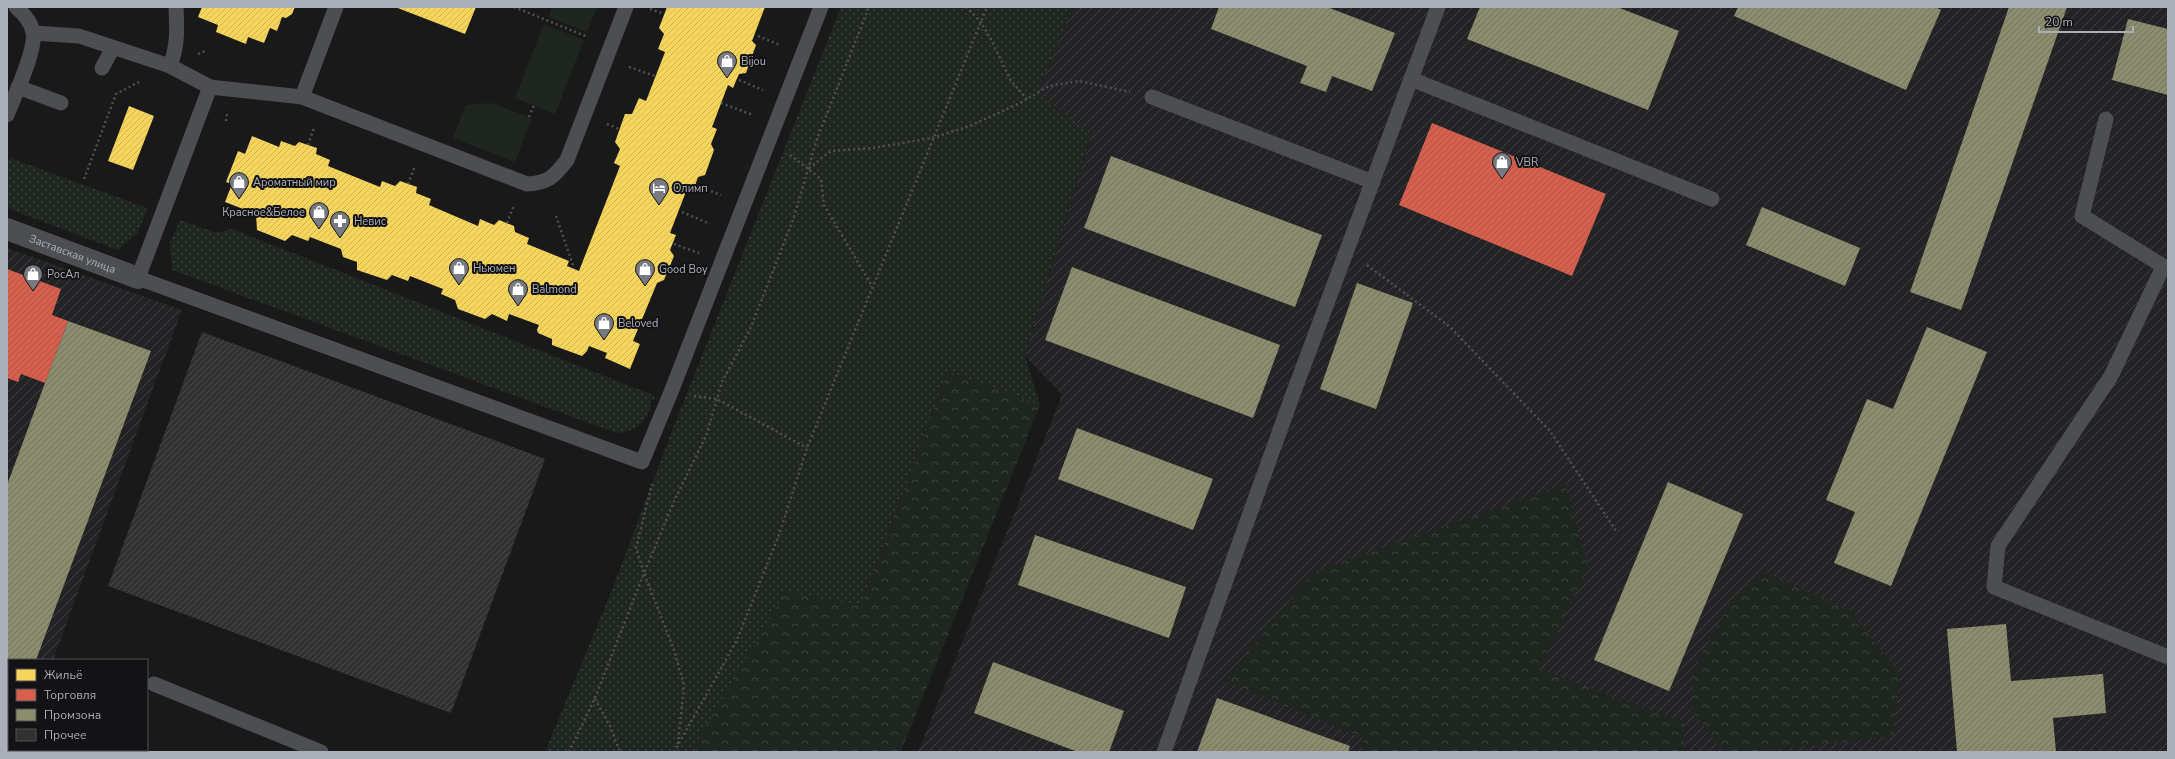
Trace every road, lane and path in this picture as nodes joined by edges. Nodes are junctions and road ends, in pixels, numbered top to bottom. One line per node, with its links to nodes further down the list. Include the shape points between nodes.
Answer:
1 (16, 7): 14 (lane, via 24,14)
2 (176, 7): 21 (lane, via 177,45)
3 (336, 7): 29 (lane)
4 (514, 7): 16 (path)
5 (626, 7): 16 (lane)
6 (821, 7): 43 (lane)
7 (869, 7): 46 (path)
8 (966, 7): 13 (path)
9 (986, 7): 13 (path)
10 (647, 8): 12 (path)
11 (1435, 8): 24 (lane)
12 (664, 14)
13 (980, 21): 31 (path, via 1011,81); 42 (path)
14 (33, 32): 18 (lane, via 79,36); 26 (lane, via 32,50)
15 (758, 36): 17 (path)
16 (611, 46): 29 (lane, via 567,160 556,175 542,183 527,184)
17 (782, 46)
18 (113, 48): 21 (lane); 22 (lane)
19 (205, 51): 21 (path)
20 (625, 65): 23 (path)
21 (170, 66): 27 (lane); 47 (path, via 116,94)
22 (102, 68)
23 (655, 76)
24 (1411, 79): 48 (lane); 52 (lane)
25 (739, 80): 28 (path)
26 (18, 87): 33 (lane); 35 (lane)
27 (210, 87): 29 (lane); 64 (lane)
28 (765, 91)
29 (302, 97)
30 (1152, 97): 31 (path, via 1079,81 1049,86); 48 (lane)
31 (1026, 99): 42 (path, via 970,126)
32 (721, 102): 36 (path)
33 (60, 103)
34 (534, 105): 37 (path)
35 (7, 115)
36 (755, 116)
37 (529, 117)
38 (2106, 119): 63 (lane, via 2082,216)
39 (316, 122): 44 (path)
40 (603, 122): 41 (path)
41 (619, 129)
42 (932, 138): 46 (path, via 874,148 831,151); 65 (path)
43 (769, 140): 46 (path); 66 (lane)
44 (308, 145)
45 (416, 161): 49 (path)
46 (808, 169): 65 (path, via 821,179 824,205); 67 (path, via 793,220 751,327 722,382)
47 (84, 179)
48 (1373, 182): 60 (lane)
49 (408, 184)
50 (697, 186): 51 (path)
51 (724, 196)
52 (1712, 199)
53 (516, 201): 56 (path)
54 (682, 212): 57 (path)
55 (556, 216): 62 (path)
56 (507, 223)
57 (712, 224)
58 (7, 229): 64 (street, Заставская улица)
59 (674, 244): 61 (path)
60 (1348, 251): 70 (path, via 1450,327 1550,431); 80 (lane, via 1293,394)
61 (701, 254)
62 (574, 268)
63 (2166, 268): 72 (lane, via 2111,376 1998,546 1994,587)
64 (138, 278): 69 (lane)
65 (872, 286): 68 (path)
66 (671, 392): 67 (path); 69 (lane)
67 (717, 398): 68 (path); 71 (path, via 706,436 675,499)
68 (807, 448): 75 (path, via 780,532 737,640)
69 (642, 462): 71 (path, via 652,486 636,548)
70 (1616, 531)
71 (644, 573): 74 (path); 75 (path, via 674,650 684,685)
72 (2168, 657)
73 (154, 684): 76 (lane)
74 (595, 698): 77 (path); 78 (path)
75 (678, 746): 79 (path)
76 (321, 752)
77 (569, 752)
78 (620, 752)
79 (674, 752)
80 (1164, 752)

